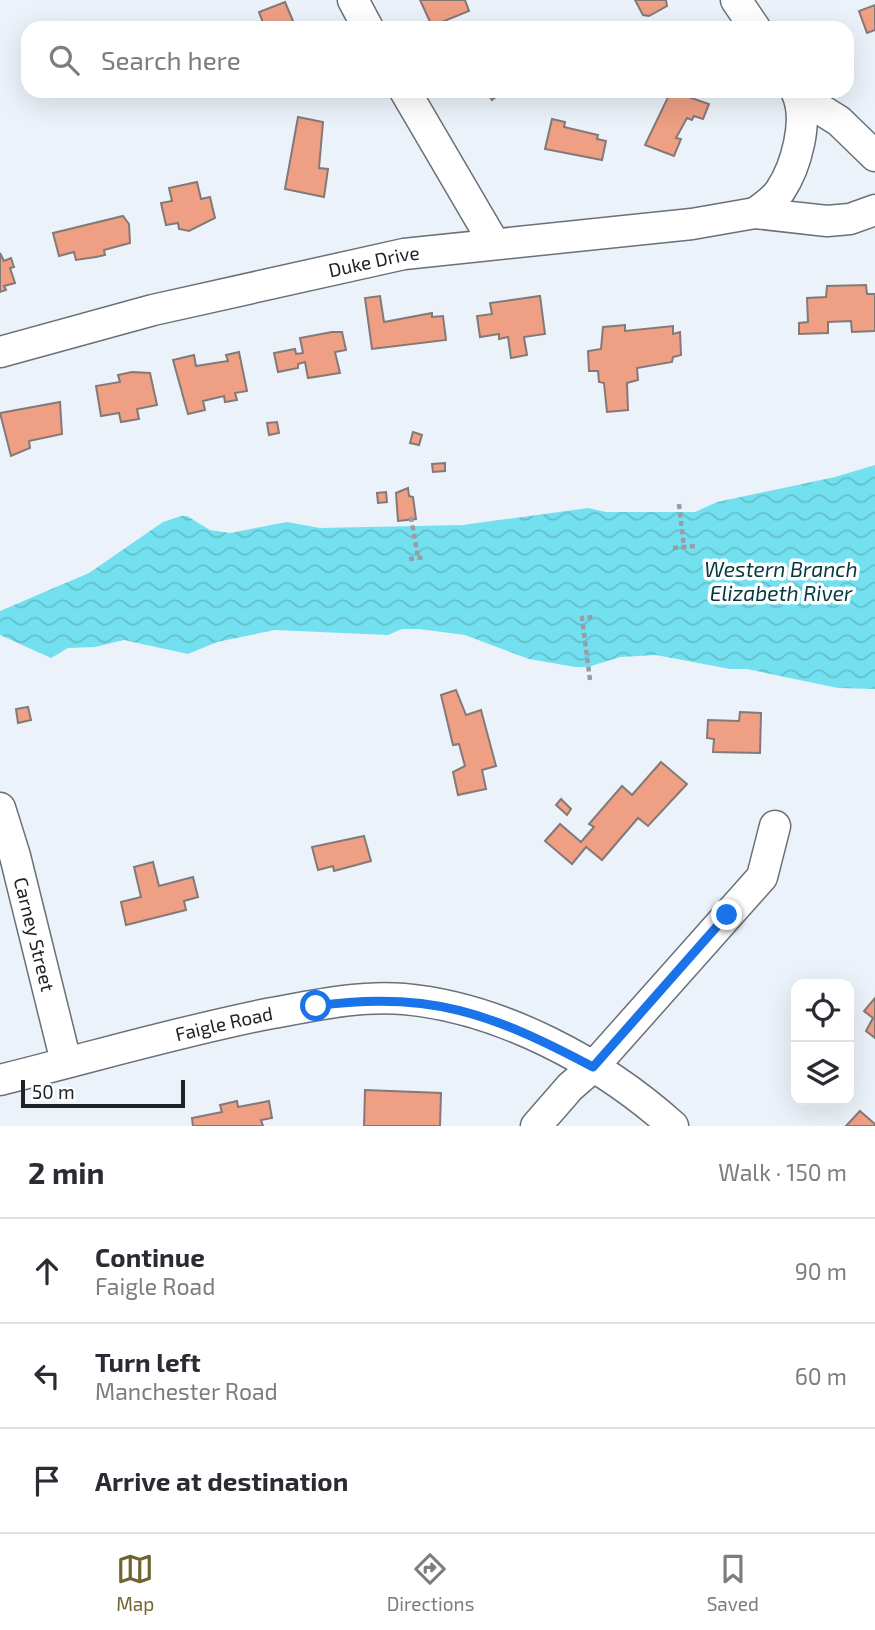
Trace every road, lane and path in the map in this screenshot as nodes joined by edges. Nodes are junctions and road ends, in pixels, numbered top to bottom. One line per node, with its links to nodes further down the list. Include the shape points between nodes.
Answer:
1 (353, 0): 3 (street)
2 (736, 0): 4 (street)
3 (364, 21)
4 (750, 21)
5 (409, 98): 11 (street)
6 (797, 98): 10 (street, via 800,137 792,165 780,191)
7 (804, 98): 8 (street, via 839,121)
8 (875, 156)
9 (875, 210): 10 (street, Duke Drive, via 827,221)
10 (755, 213): 11 (street, Duke Drive, via 692,224)
11 (494, 243): 12 (street, Duke Drive, via 404,254 292,277)
12 (0, 352)
13 (679, 504): 16 (path)
14 (411, 517): 19 (path)
15 (695, 546): 16 (path)
16 (684, 547): 17 (path)
17 (673, 548)
18 (426, 557): 19 (path)
19 (418, 558): 20 (path)
20 (409, 559)
21 (596, 617): 22 (path, via 582,618)
22 (590, 680)
23 (0, 808): 25 (street, Carney Street)
24 (775, 826): 26 (street, via 762,877)
25 (66, 1062): 26 (street, Faigle Road, via 183,1031 297,1009 391,999 440,1005 492,1020); 27 (street, Faigle Road)
26 (593, 1067): 28 (street); 29 (street, Faigle Road)
27 (0, 1080)
28 (536, 1126)
29 (673, 1126)

